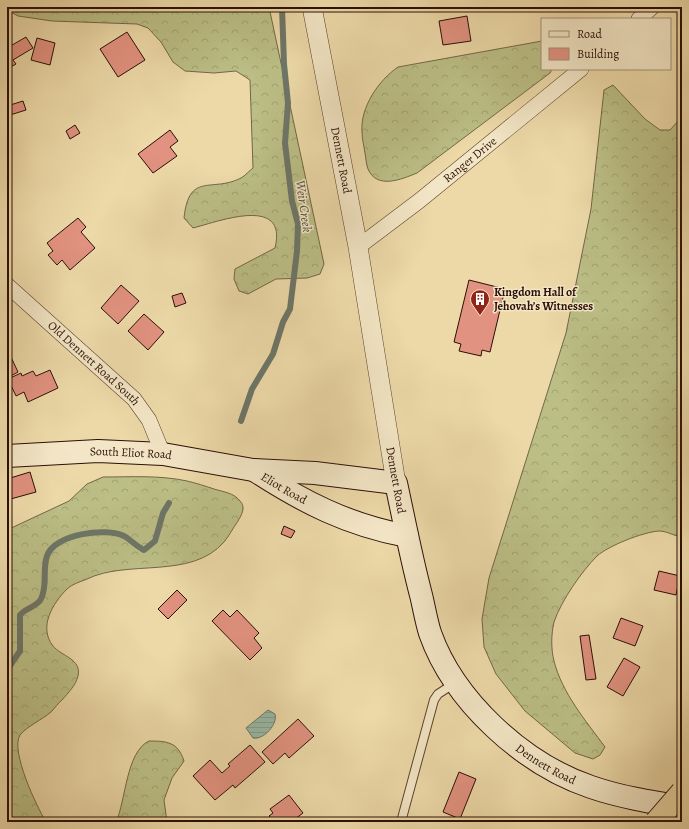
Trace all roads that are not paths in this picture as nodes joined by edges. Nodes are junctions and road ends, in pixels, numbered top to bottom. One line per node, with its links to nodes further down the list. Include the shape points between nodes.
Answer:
1 (312, 7): 5 (street, Dennett Road)
2 (652, 7): 3 (street)
3 (640, 18)
4 (580, 70): 5 (street, Ranger Drive, via 419,201)
5 (358, 247): 10 (street, Dennett Road)
6 (7, 285): 7 (street, Old Dennett Road South, via 134,398 149,420)
7 (163, 454): 8 (main road, South Eliot Road, via 98,451); 9 (main road, South Eliot Road)
8 (7, 456)
9 (252, 470): 10 (main road, Eliot Road, via 315,473); 11 (main road, Eliot Road, via 294,496 330,514 385,532)
10 (396, 483): 11 (main road, Dennett Road)
11 (407, 536): 12 (main road, Dennett Road, via 430,632)
12 (456, 683): 14 (main road, Dennett Road, via 466,698 500,732 559,774 590,787 640,800); 15 (lane, via 438,694 434,700)
13 (682, 792): 16 (main road, bridge)
14 (682, 807)
15 (401, 822)
16 (656, 822)

